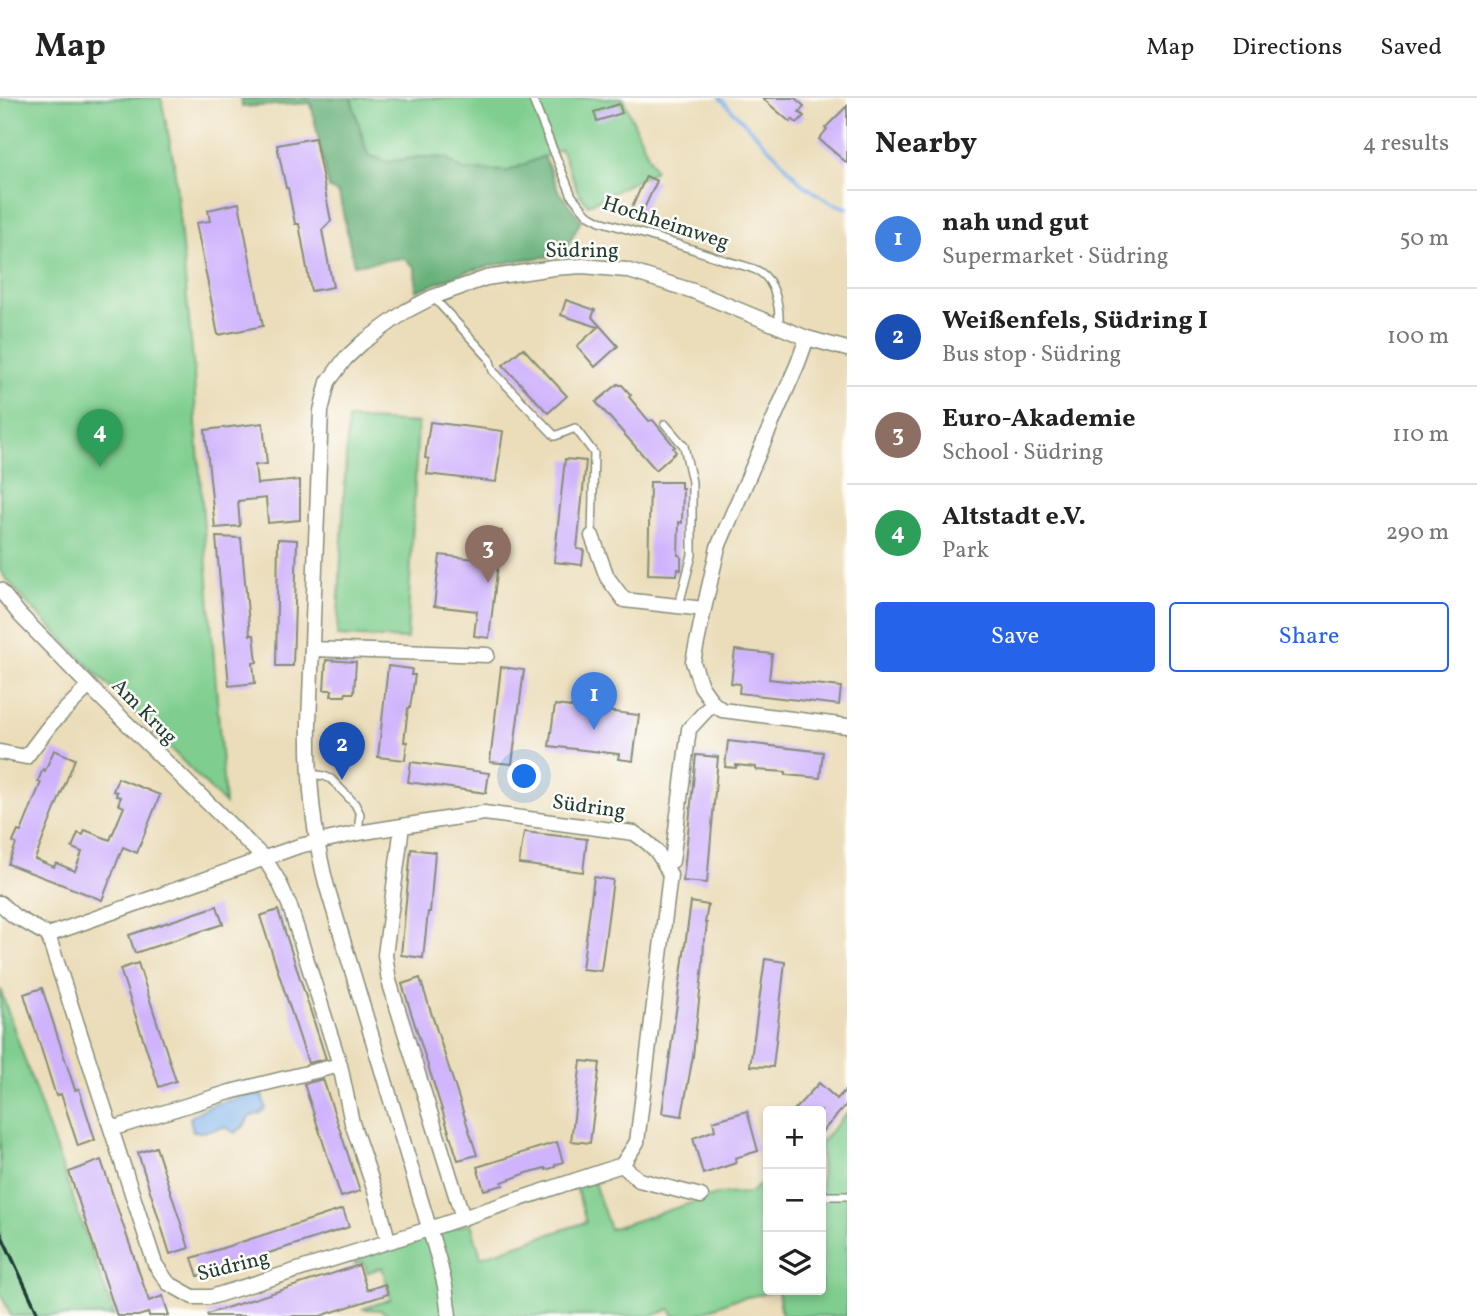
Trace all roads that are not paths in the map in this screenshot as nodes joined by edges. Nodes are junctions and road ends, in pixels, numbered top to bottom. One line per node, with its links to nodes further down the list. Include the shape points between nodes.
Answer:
1 (531, 98): 3 (lane, Hochheimweg, via 572,196 587,214 761,272 777,301)
2 (433, 297): 3 (street, Südring, via 486,278 583,266 626,270 693,290); 7 (lane, via 555,436 575,428 594,453); 11 (street, Südring, via 362,343 328,382 321,411)
3 (779, 326): 4 (street, Südring)
4 (807, 338): 5 (street, Südring); 10 (street, via 718,547)
5 (847, 349)
6 (666, 424): 9 (lane, via 684,446 692,482 692,555)
7 (592, 536): 9 (street, via 607,577 624,600)
8 (0, 590): 13 (street, Am Krug)
9 (679, 605): 10 (street)
10 (704, 609): 14 (street, via 693,662)
11 (312, 649): 12 (street); 17 (street, Südring)
12 (487, 655)
13 (89, 686): 16 (street, via 26,757); 21 (street, Am Krug)
14 (713, 704): 15 (street, via 722,710); 22 (street, via 689,729)
15 (847, 726)
16 (0, 752)
17 (311, 774): 19 (lane, via 331,779 355,804 360,814); 20 (street, Südring)
18 (402, 826): 19 (street, Südring); 27 (street, Südring, via 484,813 634,833 662,859 670,875 639,1130); 31 (street, via 385,956)
19 (358, 832): 20 (street, Südring)
20 (316, 841): 21 (street, Südring); 32 (street, Südring)
21 (265, 859): 24 (street, Südring); 25 (street, via 289,904)
22 (672, 861)
23 (0, 903): 24 (street)
24 (48, 935): 26 (street, Südring)
25 (340, 1065): 26 (street, via 212,1097); 33 (street, via 352,1123)
26 (111, 1129): 33 (street, Südring, via 155,1264 168,1283 193,1297 211,1297)
27 (622, 1165): 28 (street, via 639,1180); 31 (street, Südring)
28 (701, 1196)
29 (826, 1196): 30 (lane)
30 (847, 1196)
31 (463, 1218): 32 (street, Südring)
32 (429, 1229): 33 (street, Südring); 34 (street)
33 (388, 1240)
34 (449, 1316)

